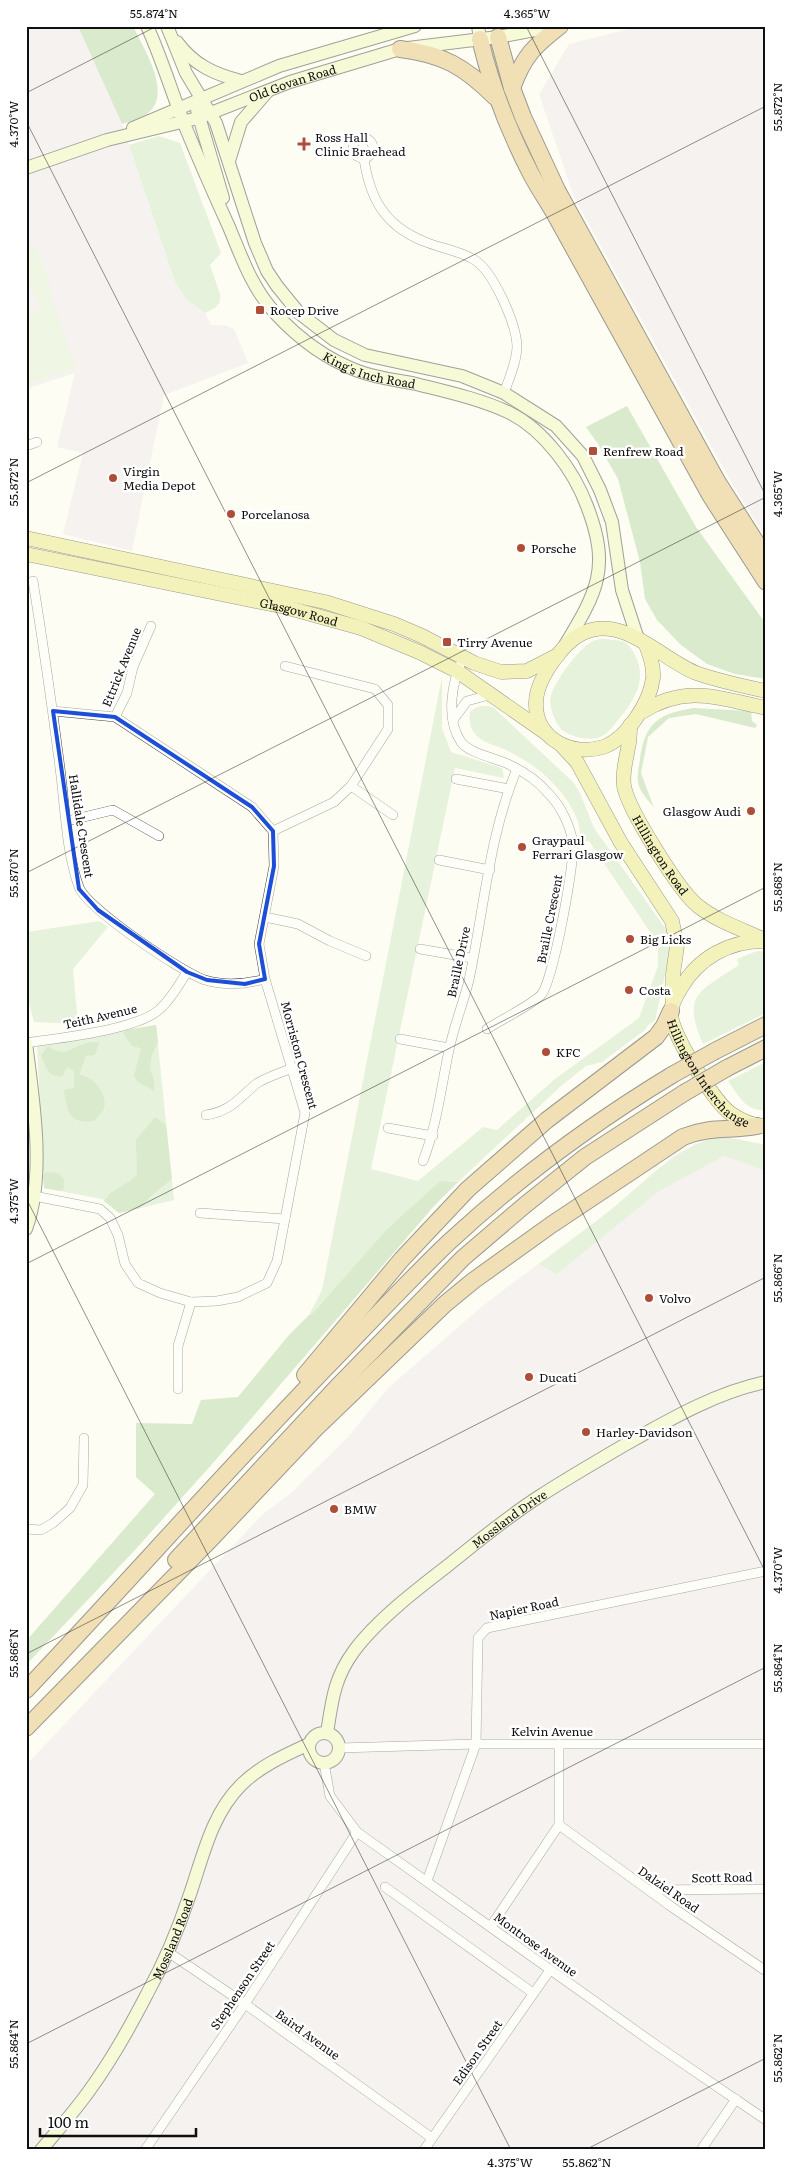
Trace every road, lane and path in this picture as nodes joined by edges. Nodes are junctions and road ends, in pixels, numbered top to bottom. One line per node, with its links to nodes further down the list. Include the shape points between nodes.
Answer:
1 (147, 26): 13 (street, King's Inch Road)
2 (415, 26): 8 (street, Old Govan Road, via 279,66)
3 (558, 26): 5 (street, Old Govan Road); 9 (highway, via 527,56)
4 (169, 30): 8 (street, via 186,54 206,70); 11 (street, King's Inch Road, via 186,73)
5 (497, 31): 6 (street, Old Govan Road); 9 (highway)
6 (479, 33): 7 (street, Old Govan Road); 12 (highway)
7 (400, 49): 10 (street, Old Govan Road); 12 (highway, via 421,51 445,59 470,74)
8 (241, 81): 11 (street, Old Govan Road)
9 (512, 88): 27 (highway, via 569,214 717,480)
10 (269, 90): 14 (street, Old Govan Road); 19 (street, via 242,122)
11 (201, 98): 13 (street, Old Govan Road); 14 (street, King's Inch Road); 15 (street, via 196,110)
12 (498, 100): 29 (highway, via 508,129 531,174 710,495)
13 (178, 108): 16 (street, King's Inch Road); 17 (street, Old Govan Road)
14 (211, 113): 15 (street, Old Govan Road); 19 (street, King's Inch Road)
15 (198, 118): 16 (street, Old Govan Road); 21 (street)
16 (184, 122): 17 (street, Old Govan Road); 21 (street, King's Inch Road)
17 (107, 140): 20 (street, Old Govan Road)
18 (364, 159): 22 (street, via 370,191 390,220 408,234 475,260 494,282 508,310 517,345)
19 (229, 163): 22 (street, King's Inch Road, via 260,256 277,286 299,313 334,340 365,355 462,376)
20 (26, 168)
21 (234, 239): 32 (street, King's Inch Road, via 262,298 291,330 310,345 358,371 462,395 511,414 542,437 568,466 594,523 599,568 591,600)
22 (504, 393): 31 (street, King's Inch Road, via 556,426 583,456 612,522 622,590)
23 (37, 442): 24 (street)
24 (26, 446)
25 (26, 538): 33 (main road, Glasgow Road, via 326,602 394,624)
26 (26, 554): 35 (main road, Glasgow Road, via 327,618 395,641)
27 (766, 558)
28 (33, 581): 39 (street, Hallidale Crescent)
29 (766, 582)
30 (151, 626): 40 (street, Ettrick Avenue, via 132,667 127,693)
31 (642, 642): 32 (main road, via 615,628 602,627 581,634); 36 (main road, via 695,672); 42 (main road, via 651,658 653,679 647,702)
32 (559, 653): 33 (main road, Glasgow Road, via 526,671 510,673 487,669); 43 (main road, via 538,688 536,698 537,713)
33 (463, 658): 35 (street)
34 (285, 666): 47 (street, via 375,689 388,705 388,729)
35 (457, 671): 37 (main road, Glasgow Road); 41 (street)
36 (766, 691)
37 (489, 695): 41 (street, via 467,702); 43 (main road, Glasgow Road)
38 (766, 708): 42 (main road, via 707,696 684,695 659,702)
39 (53, 711): 40 (street); 50 (street, Hallidale Crescent)
40 (114, 717): 51 (street, via 252,807)
41 (453, 720): 45 (street, Braille Crescent, via 458,737 468,749)
42 (634, 720): 44 (main road, via 616,740 597,749 578,750); 56 (main road, Hillington Road, via 624,775 626,794 633,810 690,898 707,912)
43 (546, 733): 44 (main road)
44 (558, 743): 62 (main road, via 577,762 621,843 672,921 677,946)
45 (517, 769): 48 (street, Braille Drive); 64 (street, Braille Crescent, via 541,785 561,810 572,843 572,869 547,984 541,995)
46 (456, 779): 48 (street)
47 (351, 786): 49 (street); 51 (street, via 334,802)
48 (509, 789): 54 (street, Braille Drive)
49 (393, 815)
50 (67, 821): 52 (street, via 113,810); 60 (street, Hallidale Crescent, via 79,889 98,910)
51 (273, 831): 55 (street, Morriston Crescent, via 274,866)
52 (159, 836)
53 (439, 860): 54 (street)
54 (490, 870): 59 (street, Braille Drive)
55 (265, 917): 58 (street, via 298,924); 61 (street, Morriston Crescent, via 259,944)
56 (766, 940): 62 (main road, Hillington Interchange, via 739,943 708,958 688,977)
57 (420, 949): 59 (street)
58 (366, 956)
59 (472, 958): 67 (street, Braille Drive)
60 (187, 972): 61 (street, Hallidale Crescent, via 207,980 244,984); 66 (street, Teith Avenue, via 159,1010 145,1018)
61 (265, 979): 69 (street, Morriston Crescent)
62 (672, 1007): 71 (main road, Hillington Interchange, via 676,1033 685,1051 724,1108 737,1117); 84 (highway, via 656,1037 547,1120 468,1189 433,1225)
63 (766, 1025): 84 (highway, bridge, via 672,1076 554,1154 451,1241)
64 (486, 1029)
65 (400, 1039): 67 (street)
66 (26, 1043): 73 (street)
67 (449, 1048): 74 (street, Braille Drive)
68 (766, 1048): 88 (highway, bridge, via 684,1093 585,1158 464,1258 340,1384)
69 (292, 1068): 70 (street, via 257,1083 237,1103); 78 (street, Morriston Crescent, via 304,1113)
70 (206, 1115)
71 (763, 1126): 89 (highway, via 705,1130 683,1137 473,1281 315,1429)
72 (388, 1128): 74 (street)
73 (31, 1135): 76 (street)
74 (433, 1136): 75 (street, Braille Drive)
75 (424, 1161)
76 (34, 1196): 79 (street); 80 (street, Morriston Crescent, via 100,1209 110,1218 118,1235 124,1264 138,1283)
77 (200, 1213): 78 (street)
78 (285, 1219): 80 (street, Morriston Crescent, via 278,1261 267,1283 238,1298)
79 (26, 1229)
80 (191, 1302): 82 (street, via 178,1346)
81 (766, 1382): 90 (street, Mossland Drive, via 741,1387 699,1405 539,1496 420,1588 364,1638 353,1652 333,1692)
82 (178, 1389)
83 (84, 1438): 85 (street, via 83,1485 70,1508 41,1530)
84 (216, 1482): 87 (highway)
85 (26, 1529)
86 (766, 1571): 92 (street, Napier Road, via 486,1628 478,1638)
87 (26, 1690)
88 (26, 1721)
89 (26, 1728)
90 (327, 1733): 91 (street, via 318,1734); 95 (street, via 334,1737)
91 (309, 1744): 96 (street, via 310,1753); 104 (street, Mossland Road, via 255,1773 222,1809 207,1839)
92 (476, 1744): 93 (street, Kelvin Avenue); 95 (street, Kelvin Avenue); 99 (street, Napier Road)
93 (559, 1744): 94 (street, Kelvin Avenue); 97 (street)
94 (766, 1744)
95 (339, 1748): 96 (street, via 332,1761)
96 (324, 1763): 98 (street, Montrose Avenue, via 330,1796)
97 (559, 1825): 102 (street, Dalziel Road); 103 (street)
98 (357, 1832): 99 (street, Montrose Avenue); 108 (street, Stephenson Street)
99 (427, 1880): 103 (street, Montrose Avenue)
100 (386, 1886): 107 (street)
101 (766, 1889): 102 (street, Scott Road)
102 (649, 1890): 106 (street, Dalziel Road)
103 (490, 1926): 105 (street, Montrose Avenue)
104 (168, 1952): 108 (street, Baird Avenue); 112 (street, Mossland Road, via 116,2050 89,2091)
105 (550, 1970): 107 (street, Edison Street); 109 (street, Montrose Avenue)
106 (766, 1970)
107 (533, 1994): 111 (street, Edison Street)
108 (245, 2004): 111 (street, Baird Avenue); 113 (street, Stephenson Street)
109 (736, 2100): 110 (street, Montrose Avenue); 115 (street)
110 (766, 2120)
111 (432, 2138): 114 (street, Edison Street)
112 (41, 2150)
113 (145, 2150)
114 (424, 2150)
115 (701, 2150)

